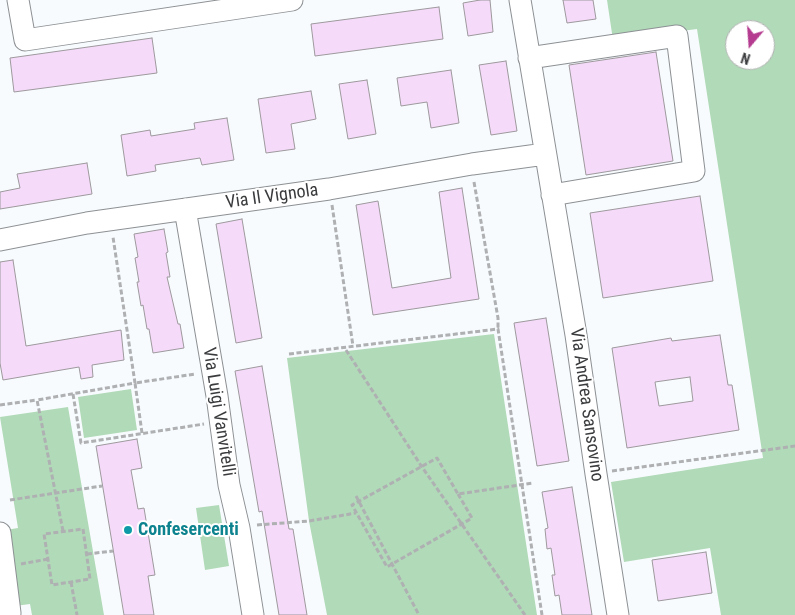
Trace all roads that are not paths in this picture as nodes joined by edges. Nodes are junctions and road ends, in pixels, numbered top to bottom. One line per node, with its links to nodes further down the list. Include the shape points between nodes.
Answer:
1 (18, 0): 2 (street, via 25,40)
2 (292, 0)
3 (520, 0): 4 (street, Via Andrea Sansovino)
4 (529, 58): 5 (street, Via Andrea Sansovino); 6 (street, via 677,36 694,171)
5 (545, 154): 6 (street, Via Andrea Sansovino); 7 (street, Via Il Vignola)
6 (552, 195): 12 (street, Via Andrea Sansovino)
7 (185, 209): 8 (street, Via Il Vignola); 11 (street, Via Luigi Vanvitelli)
8 (0, 240)
9 (0, 533): 10 (street)
10 (10, 613)
11 (253, 615)
12 (618, 615)

